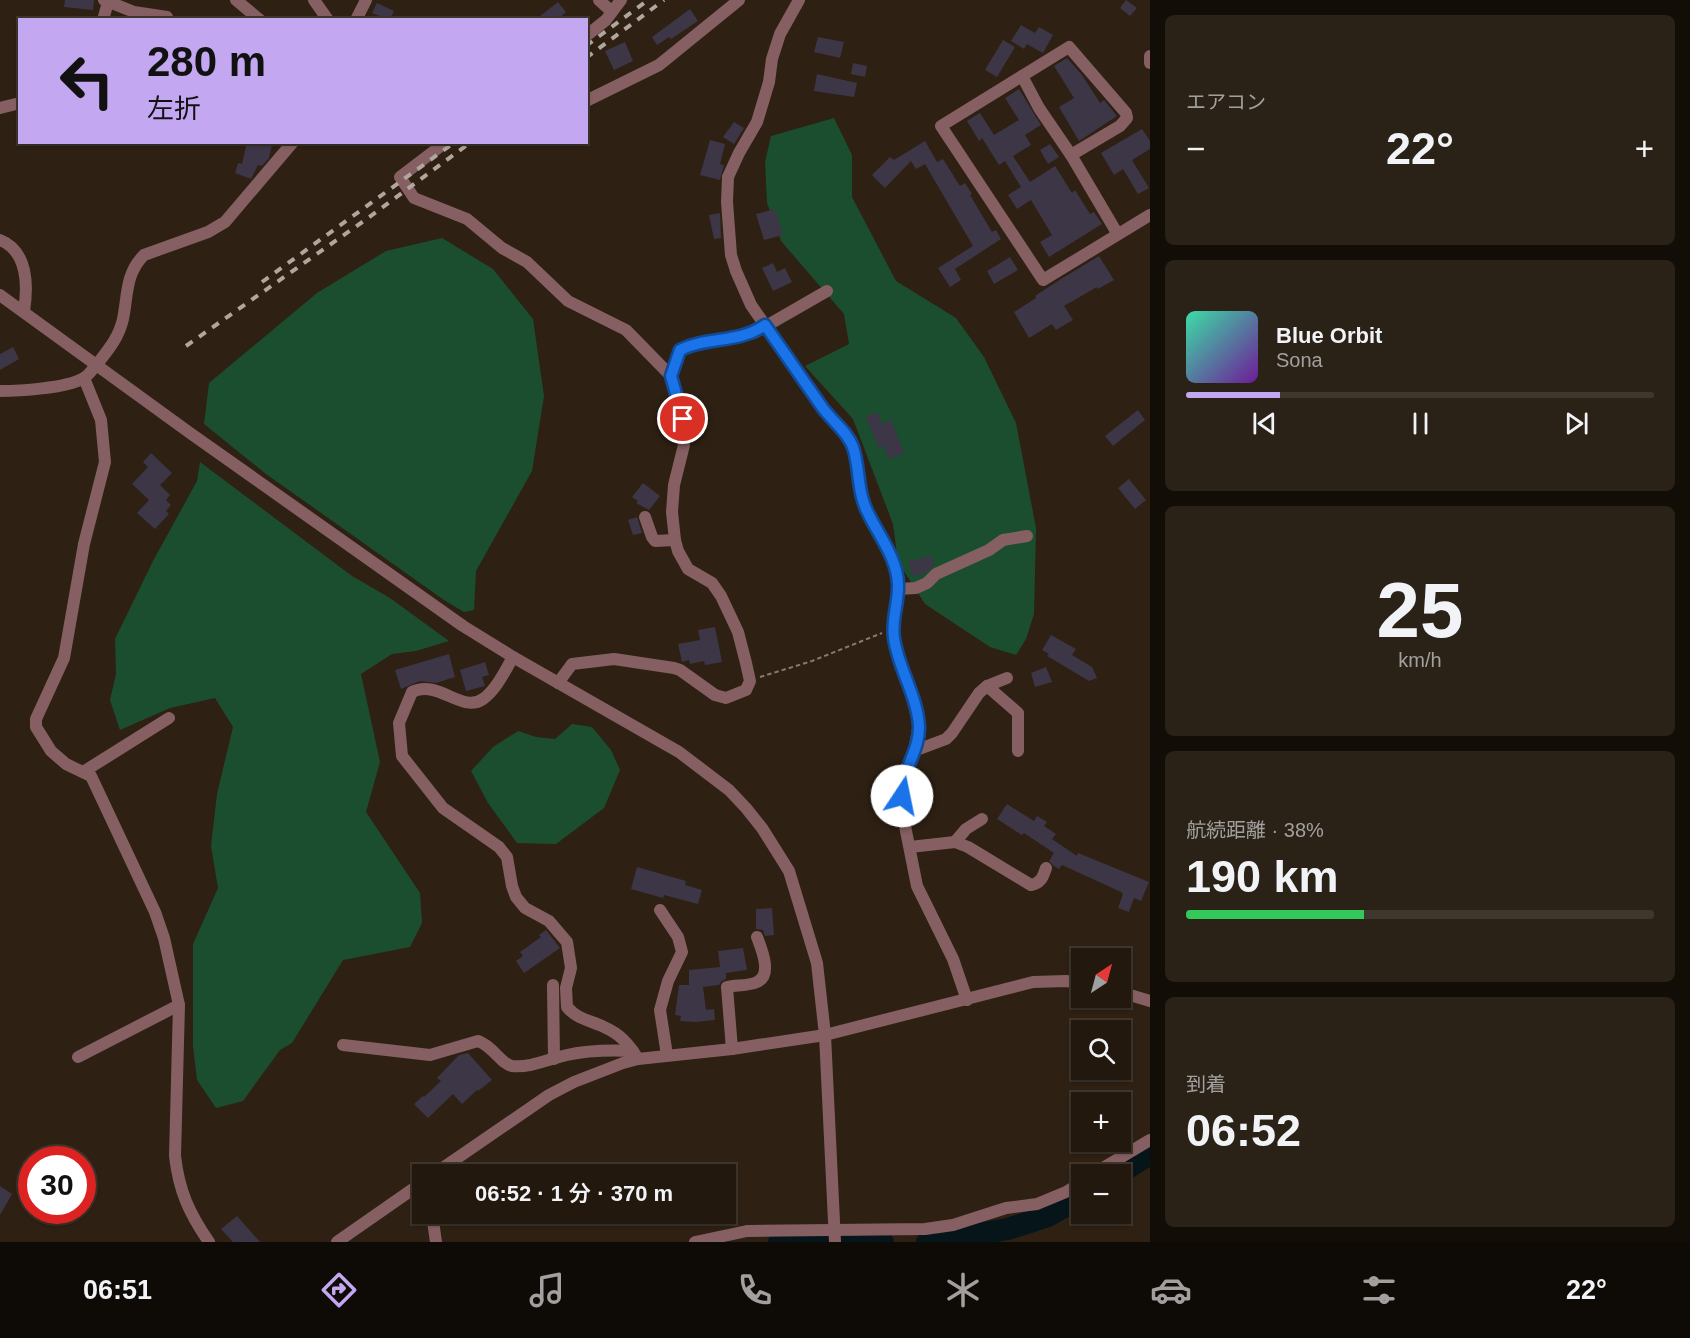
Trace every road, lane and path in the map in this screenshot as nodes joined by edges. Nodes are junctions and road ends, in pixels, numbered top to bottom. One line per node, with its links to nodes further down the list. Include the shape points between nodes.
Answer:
1 (236, 0): 12 (street)
2 (314, 0): 13 (street)
3 (366, 0): 14 (street)
4 (599, 0): 9 (street)
5 (621, 0): 9 (street)
6 (739, 0): 19 (street, via 659,65)
7 (800, 0): 31 (street, via 780,34 757,122 728,177 731,255)
8 (106, 1): 10 (street, via 134,12); 11 (street)
9 (611, 11): 15 (street)
10 (167, 17)
11 (103, 18)
12 (258, 18)
13 (326, 18)
14 (357, 18)
15 (588, 34)
16 (1150, 56): 17 (street)
17 (1150, 63)
18 (1022, 76): 24 (street); 24 (street, via 1069,47 1126,113 1127,118 1120,126); 26 (street, via 941,126 1043,280)
19 (588, 100)
20 (18, 104): 21 (street)
21 (0, 108)
22 (291, 144): 32 (street, via 225,222 144,255 136,262 130,273 120,328)
23 (443, 144): 33 (street, via 400,177 414,198 467,219 502,248 527,262 568,301 626,330)
24 (1071, 155): 26 (street)
25 (1150, 215): 26 (street)
26 (1117, 234)
27 (0, 240): 30 (street, via 13,246 20,256 28,289)
28 (827, 291): 31 (street)
29 (0, 295): 30 (street)
30 (24, 311): 32 (street)
31 (765, 325): 33 (street, via 745,336 693,344 680,350); 39 (street, via 852,446 867,512 892,558)
32 (97, 363): 34 (street); 41 (street, via 453,619)
33 (671, 376): 38 (street, via 683,419 684,445 674,485)
34 (84, 378): 35 (street, via 42,388); 49 (street, via 101,420 105,462 84,544 64,657 36,719 36,727 51,751)
35 (0, 391)
36 (645, 517): 38 (street, via 655,541)
37 (1027, 536): 39 (street, via 1003,540 936,574 921,586)
38 (675, 540): 43 (street, via 688,569 711,583 721,596 738,632)
39 (898, 589): 40 (street)
40 (893, 628): 43 (path); 47 (street, via 919,724)
41 (513, 657): 44 (street); 65 (street, via 483,699 472,704 435,689 418,688 412,692 399,723 402,756 443,808 499,847 507,857 516,897 525,908 549,921 567,942 571,968 567,1007 579,1017 620,1036)
42 (1007, 678): 45 (street)
43 (750, 681): 44 (street, via 746,690 726,699 705,690 680,670 614,659 572,664)
44 (558, 683): 62 (street, via 679,752 729,790 762,828 789,871 818,963)
45 (987, 686): 47 (street, via 946,739); 48 (street, via 1018,713)
46 (169, 717): 49 (street)
47 (914, 751): 52 (street, via 902,786)
48 (1018, 751)
49 (83, 772): 61 (street, via 91,776 155,912)
50 (982, 819): 51 (street)
51 (955, 842): 52 (street); 53 (street, via 1031,885 1037,884)
52 (910, 847): 59 (street, via 917,886)
53 (1046, 868)
54 (660, 910): 66 (street, via 678,937 682,952 660,1010)
55 (757, 937): 64 (street, via 765,963 764,976 758,982 727,987)
56 (1071, 982): 59 (street, via 1033,982)
57 (553, 985): 68 (street)
58 (1131, 995): 60 (street)
59 (967, 1000): 62 (street)
60 (1150, 1001)
61 (179, 1005): 67 (street); 76 (street, via 177,1180)
62 (825, 1035): 64 (street); 75 (street)
63 (343, 1045): 68 (street, via 430,1055 478,1041 510,1066)
64 (732, 1049): 66 (street)
65 (636, 1055): 66 (street); 68 (street, via 608,1049); 70 (street, via 549,1095)
66 (667, 1055)
67 (78, 1057)
68 (554, 1059)
69 (1150, 1140): 71 (street)
70 (449, 1164)
71 (1110, 1164)
72 (1071, 1189): 75 (street, via 1037,1204 1006,1208 953,1225)
73 (412, 1190): 77 (street)
74 (433, 1224): 78 (street)
75 (835, 1235): 79 (street, via 747,1231)
76 (209, 1242)
77 (337, 1242)
78 (436, 1242)
79 (695, 1242)

